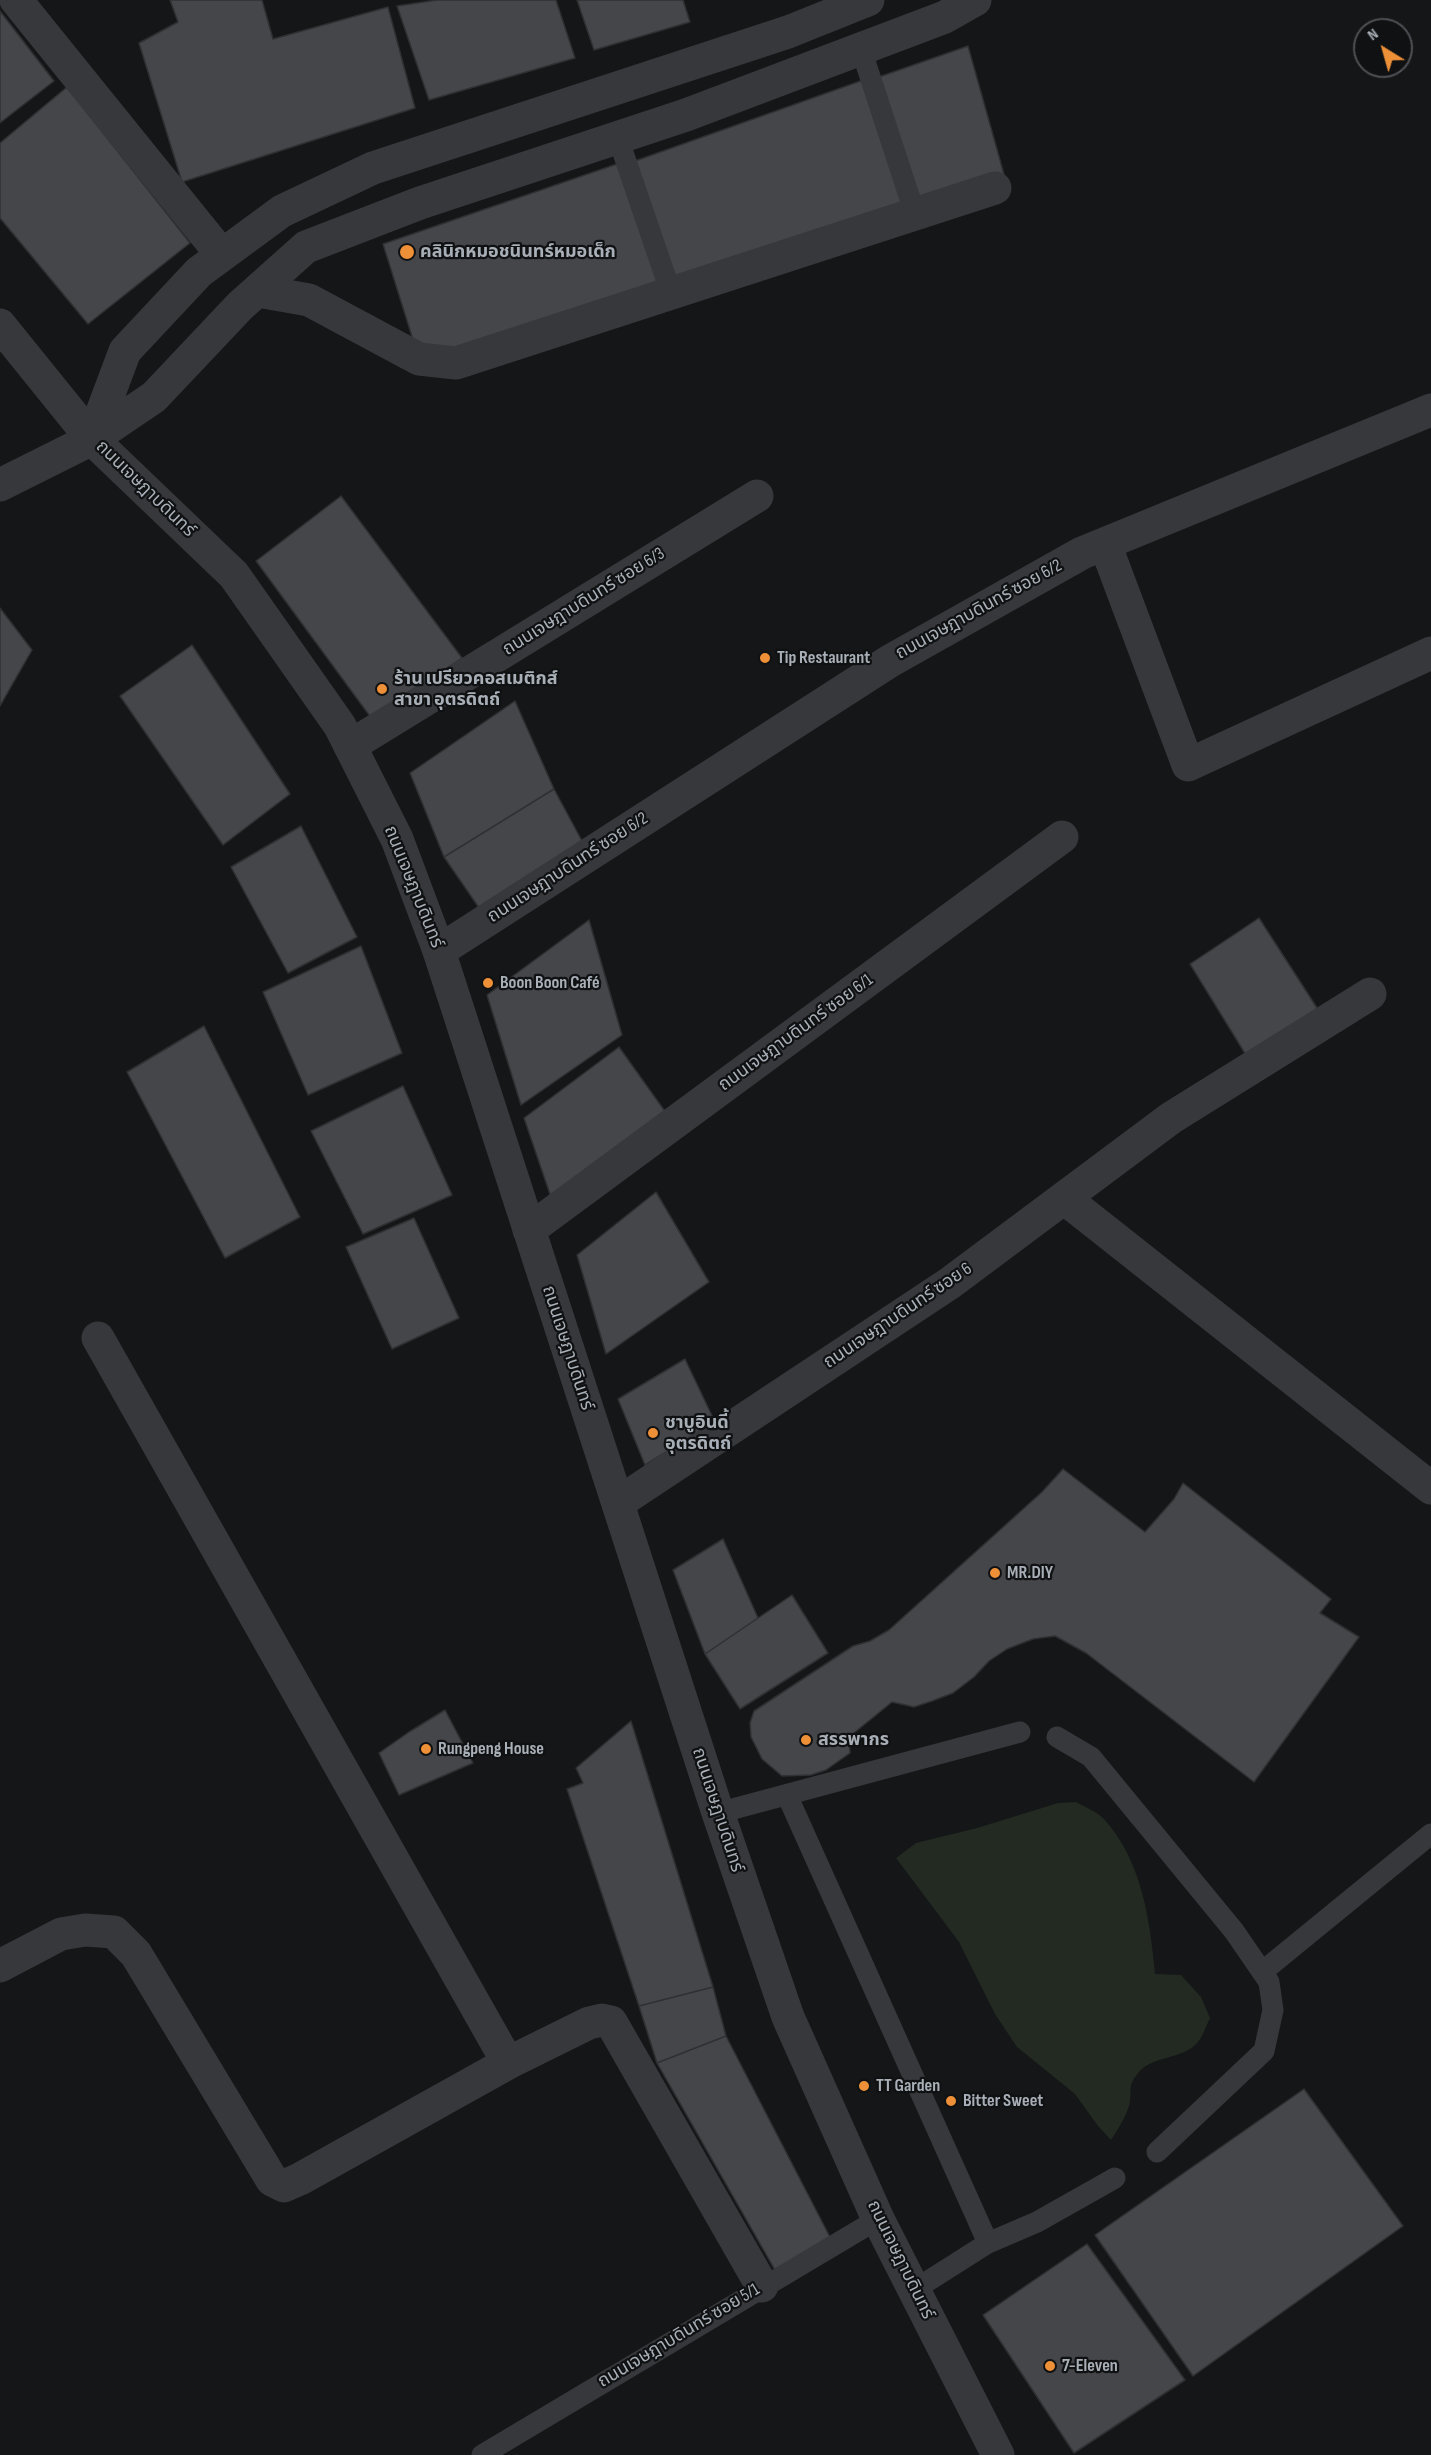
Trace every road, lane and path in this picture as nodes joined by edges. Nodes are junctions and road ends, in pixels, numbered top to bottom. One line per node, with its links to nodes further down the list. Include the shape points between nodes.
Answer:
1 (16, 0): 10 (street)
2 (868, 0): 6 (street, via 788,32)
3 (975, 0): 4 (street, via 945,17)
4 (861, 49): 5 (street); 9 (lane)
5 (618, 138): 8 (street); 12 (lane)
6 (443, 144): 8 (street); 10 (street, via 373,168 282,211)
7 (994, 188): 9 (street)
8 (460, 190): 11 (street, via 306,247)
9 (915, 214): 12 (street)
10 (222, 255): 15 (street, via 199,272 125,351)
11 (258, 291): 12 (street, via 309,300 419,359 456,363); 15 (street, via 154,397)
12 (671, 293)
13 (0, 325): 15 (street, ถนนเจษฎาบดินทร์)
14 (1431, 410): 18 (street, ถนนเจษฎาบดินทร์ ซอย 6/2)
15 (92, 439): 16 (street); 20 (street, ถนนเจษฎาบดินทร์, via 234,575)
16 (0, 485)
17 (757, 496): 20 (street, ถนนเจษฎาบดินทร์ ซอย 6/3)
18 (1105, 544): 19 (street, via 1188,765); 22 (street, ถนนเจษฎาบดินทร์ ซอย 6/2, via 1082,553 890,660)
19 (1431, 654)
20 (350, 746): 22 (street, ถนนเจษฎาบดินทร์, via 397,839)
21 (1062, 837): 25 (street, ถนนเจษฎาบดินทร์ ซอย 6/1)
22 (439, 951): 25 (street, ถนนเจษฎาบดินทร์)
23 (1370, 994): 24 (street, ถนนเจษฎาบดินทร์ ซอย 6, via 1171,1118)
24 (1064, 1198): 27 (street); 28 (street, ถนนเจษฎาบดินทร์ ซอย 6, via 950,1283)
25 (529, 1230): 28 (street, ถนนเจษฎาบดินทร์)
26 (98, 1338): 36 (street)
27 (1431, 1488)
28 (618, 1503): 32 (street, ถนนเจษฎาบดินทร์)
29 (1020, 1732): 31 (lane)
30 (1057, 1737): 35 (lane, via 1091,1757 1234,1931)
31 (787, 1795): 32 (lane); 40 (lane)
32 (718, 1813): 39 (street, ถนนเจษฎาบดินทร์, via 788,2018)
33 (1431, 1834): 35 (lane)
34 (0, 1966): 36 (street, via 61,1934 85,1930 114,1932 136,1954 272,2180 284,2186)
35 (1262, 1972): 37 (lane, via 1269,1982 1273,2010 1264,2051)
36 (508, 2063): 41 (street, via 589,2023 611,2022)
37 (1157, 2151)
38 (1115, 2178): 40 (lane, via 1037,2222)
39 (878, 2219): 41 (lane, ถนนเจษฎาบดินทร์ ซอย 5/1); 42 (street, ถนนเจษฎาบดินทร์)
40 (988, 2243): 42 (lane)
41 (762, 2286): 43 (lane, ถนนเจษฎาบดินทร์ ซอย 5/1)
42 (914, 2290): 44 (street, ถนนเจษฎาบดินทร์)
43 (482, 2455)
44 (998, 2455)

